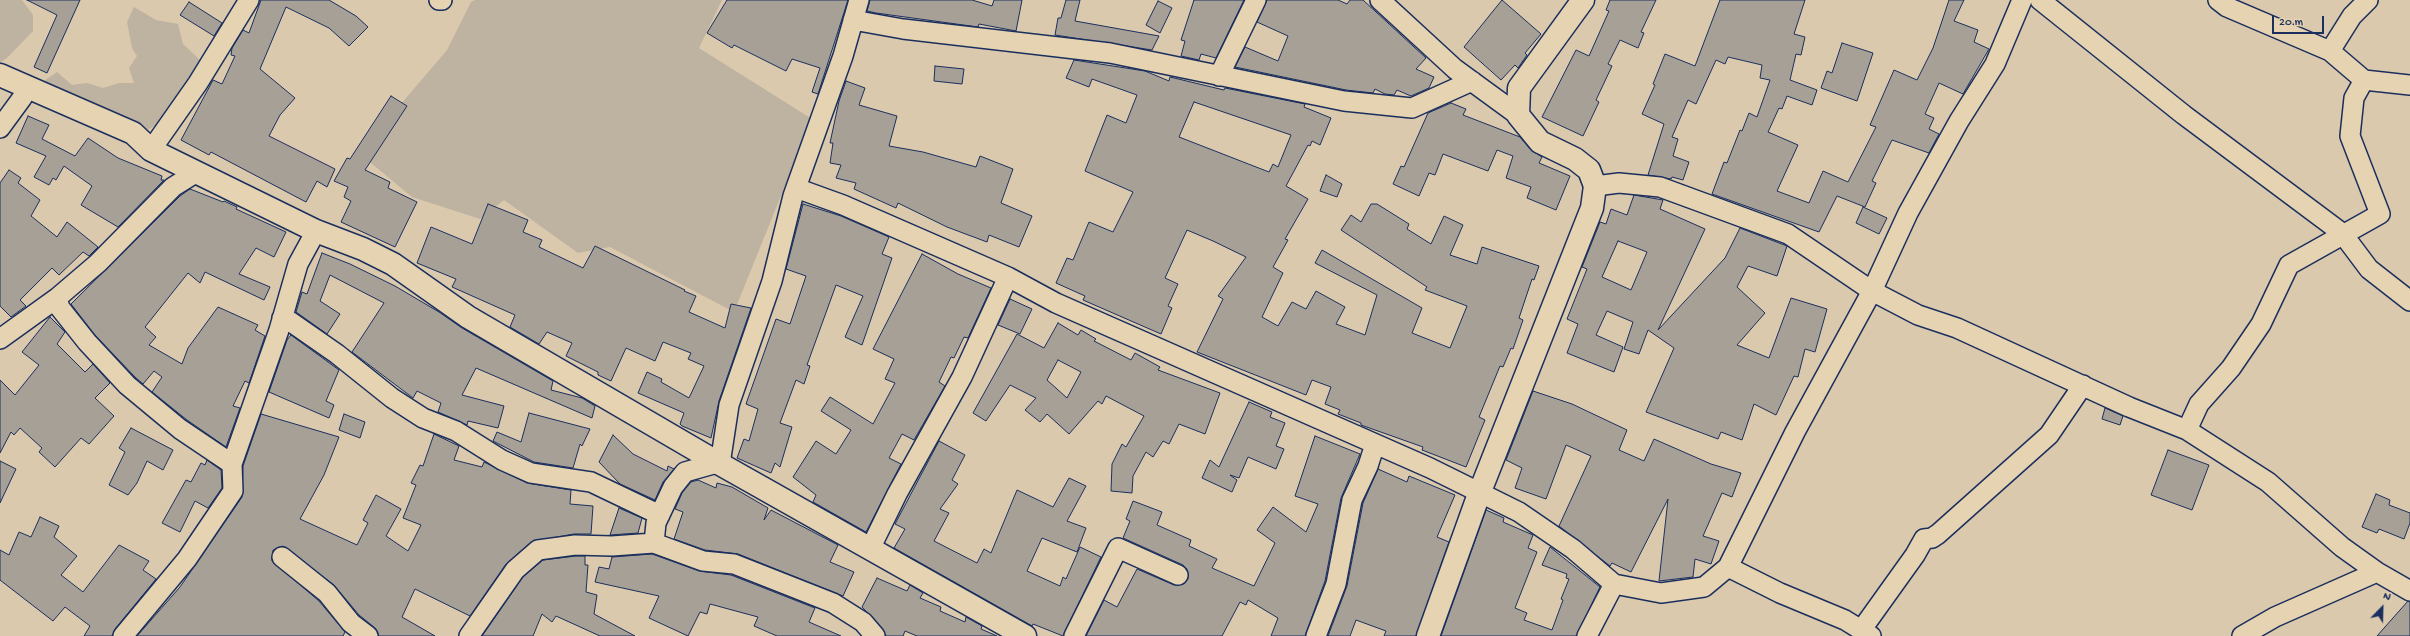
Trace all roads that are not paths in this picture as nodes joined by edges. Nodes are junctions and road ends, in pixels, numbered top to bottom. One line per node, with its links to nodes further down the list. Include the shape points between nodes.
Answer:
1 (249, 0): 23 (street, via 198,83)
2 (439, 0): 3 (street)
3 (442, 0)
4 (859, 0): 12 (street)
5 (1256, 0): 15 (street)
6 (1380, 0): 17 (street, via 1455,69)
7 (1583, 0): 21 (main road, via 1519,88)
8 (2022, 0): 30 (street, via 1995,64 1959,121 1908,213)
9 (2040, 0): 28 (street, via 2184,115)
10 (2218, 0): 13 (street, via 2227,7)
11 (2368, 0): 13 (street, via 2352,16)
12 (854, 20): 15 (street, via 1110,53); 26 (street)
13 (2330, 51): 16 (street)
14 (0, 74): 20 (main road)
15 (1219, 76): 17 (street, via 1344,101 1412,108)
16 (2364, 80): 18 (street); 28 (street, via 2354,98 2350,136 2380,214)
17 (1472, 81): 21 (street)
18 (2410, 85)
19 (0, 88): 20 (main road)
20 (25, 93): 22 (street); 23 (main road, via 133,133)
21 (1518, 115): 25 (main road, via 1540,142 1575,159 1589,170)
22 (0, 128)
23 (151, 150): 24 (main road)
24 (197, 172): 27 (main road); 31 (street, via 173,187 98,263)
25 (1595, 186): 30 (street, via 1619,183 1660,187 1788,234); 40 (main road, via 1592,208)
26 (796, 188): 29 (street, via 843,205); 39 (street, via 772,281 729,405)
27 (316, 231): 33 (street, via 298,264); 39 (main road, via 393,264 468,317)
28 (2342, 233): 32 (street, via 2369,269); 36 (street, via 2289,265 2261,324 2231,368 2199,404)
29 (1008, 277): 37 (street, via 1056,303 1176,358); 43 (street, via 962,377 897,494)
30 (1872, 292): 35 (street, via 1918,315 1957,328); 45 (street, via 1795,432)
31 (57, 298): 34 (street); 38 (street, via 60,308 87,342 127,385 180,429)
32 (2410, 301)
33 (282, 318): 38 (street); 41 (street, via 337,354 392,398 423,418 456,431 502,460 531,473 591,482)
34 (0, 339)
35 (2084, 385): 36 (street, via 2129,407); 50 (street, via 2049,435 1938,534 1924,539)
36 (2187, 430): 46 (street, via 2268,482 2342,547)
37 (1376, 444): 40 (street); 57 (street, via 1352,500 1336,584)
38 (232, 464): 51 (street, via 233,491 187,559)
39 (718, 464): 41 (street, via 685,472 673,487); 43 (main road)
40 (1479, 494): 48 (street, via 1519,512 1573,549); 58 (main road)
41 (660, 514): 42 (street, via 656,523)
42 (654, 543): 53 (street, via 575,545 538,550 515,570); 54 (street, via 703,562 734,564 833,603 863,622)
43 (871, 548): 55 (main road)
44 (282, 558): 52 (street, via 327,593 351,623)
45 (1728, 567): 48 (street, via 1704,587 1661,593); 50 (street)
46 (2377, 572): 49 (street); 60 (street, via 2275,617)
47 (1178, 574): 56 (street, via 1118,548)
48 (1614, 584): 59 (street)
49 (2410, 591)
50 (1867, 632)
51 (123, 636)
52 (368, 636)
53 (469, 636)
54 (874, 636)
55 (1025, 636)
56 (1074, 636)
57 (1316, 636)
58 (1428, 636)
59 (1587, 636)
60 (2242, 636)

